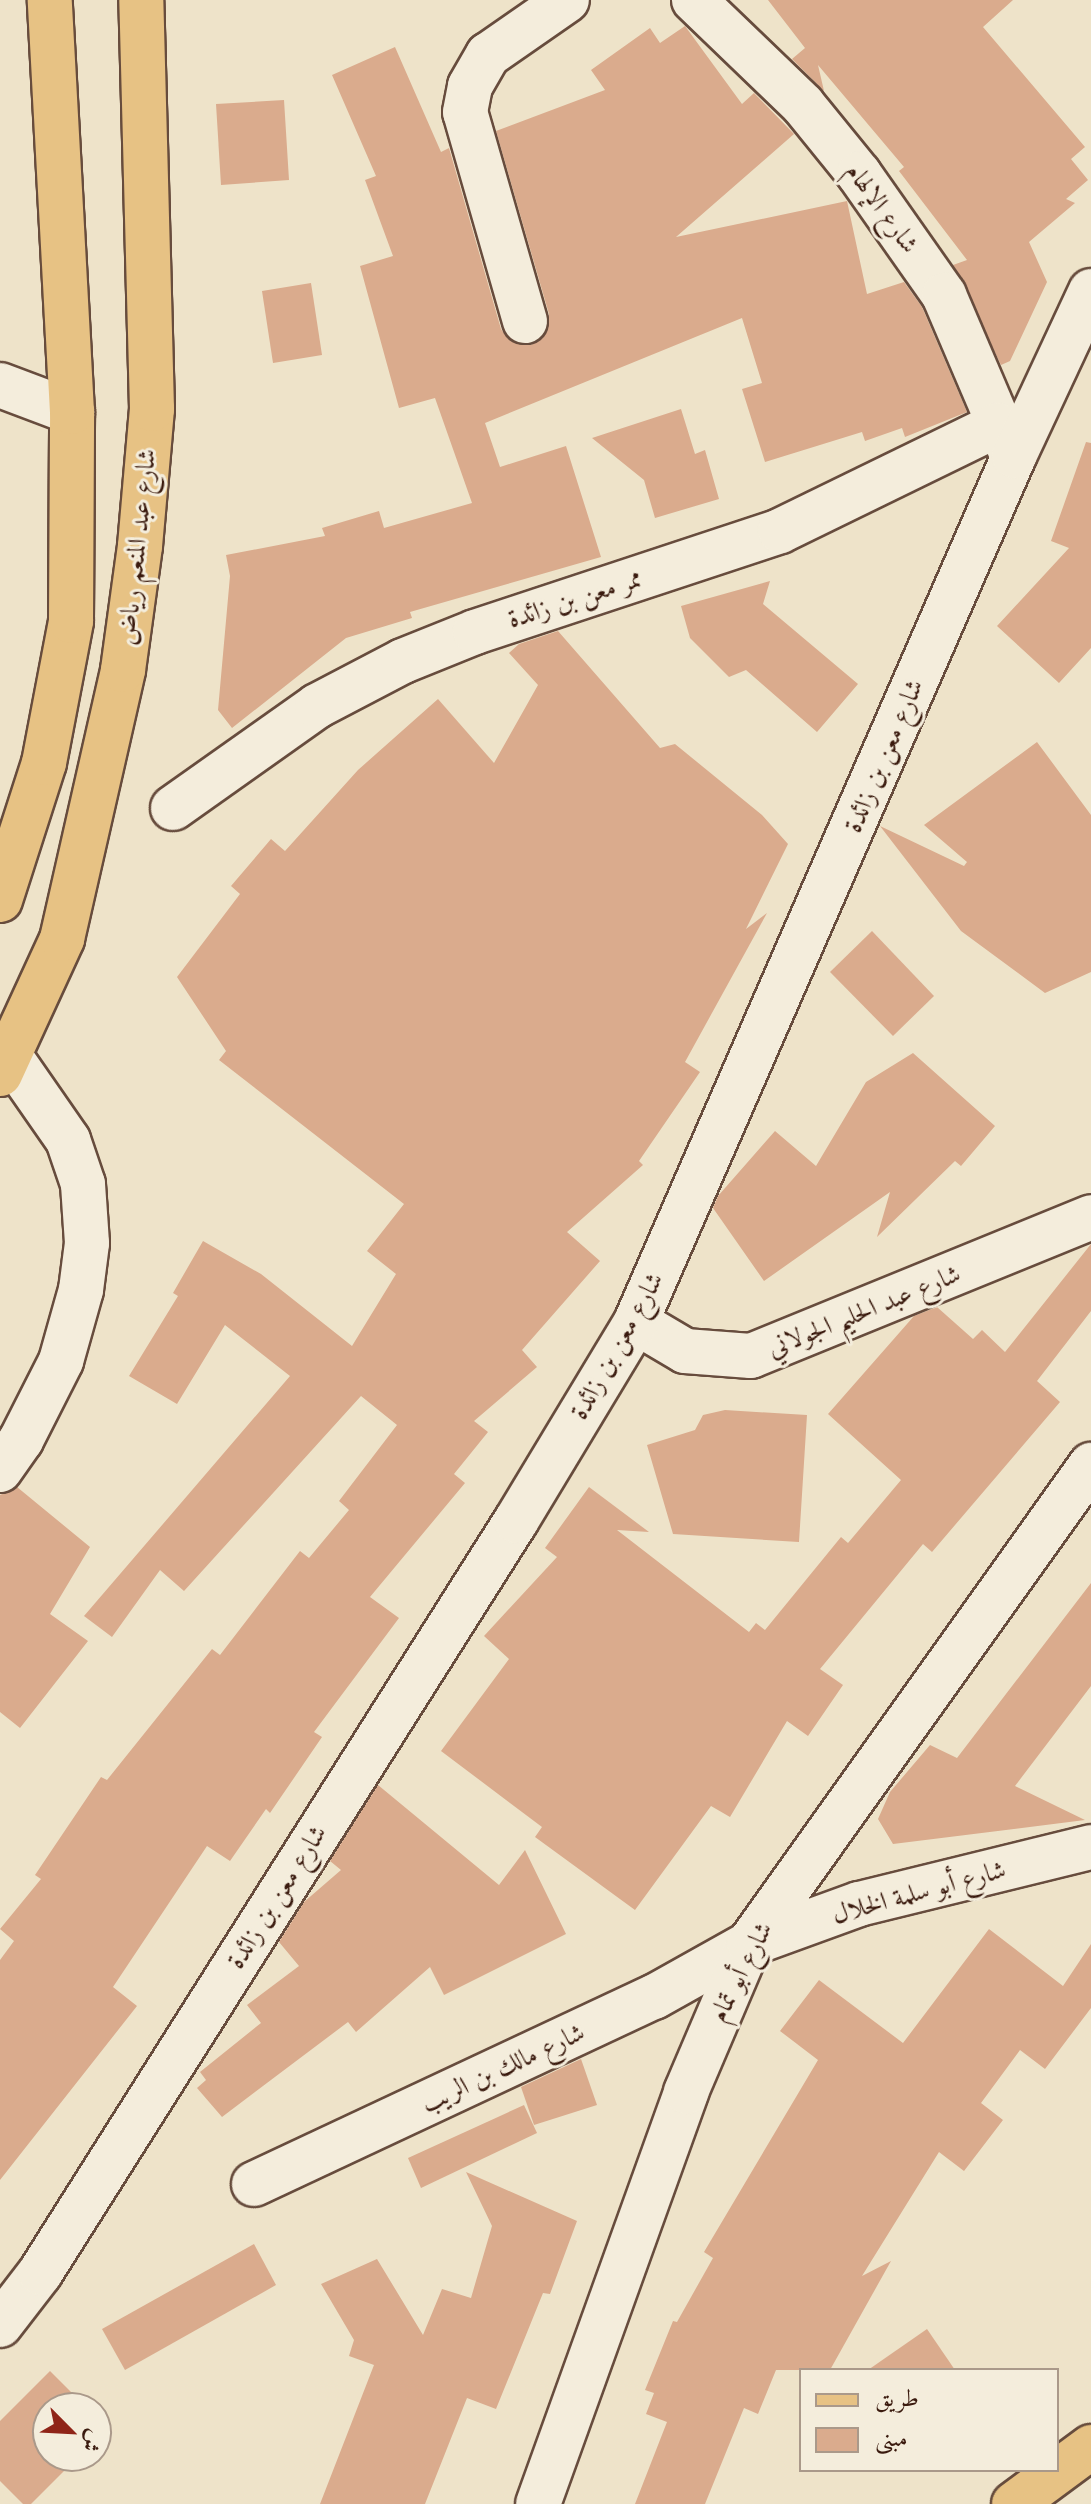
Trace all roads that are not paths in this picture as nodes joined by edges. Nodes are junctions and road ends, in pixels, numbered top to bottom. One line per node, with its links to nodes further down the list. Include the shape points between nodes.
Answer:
1 (50, 0): 8 (main road)
2 (141, 0): 12 (main road, شارع عبد المنعم رياض, via 152,409 140,546 123,670 62,939)
3 (567, 0): 6 (street, via 488,55 470,86 465,112)
4 (694, 0): 9 (street, شارع الإلهام, via 803,105 859,174 944,295)
5 (1091, 291): 9 (street, شارع معن بن زائدة)
6 (525, 321)
7 (0, 385): 8 (street)
8 (72, 412): 11 (main road, via 71,621 44,763)
9 (1005, 440): 10 (street, ممر معن بن زائدة, via 780,531 403,661 317,706); 14 (street, شارع معن بن زائدة)
10 (173, 808)
11 (0, 900)
12 (5, 1066): 16 (street, via 68,1140 83,1184 87,1243 81,1290 61,1361)
13 (1091, 1217): 14 (street, شارع عبد الحليم الجولاني, via 751,1356 685,1351)
14 (636, 1322): 20 (street, شارع معن بن زائدة, via 40,2273)
15 (1091, 1465): 18 (street, شارع أبو تمام)
16 (0, 1470)
17 (1091, 1847): 18 (street, شارع أبو سلمة الخلال, via 859,1904)
18 (749, 1944): 19 (street, شارع مالك بن الريب, via 654,1997); 24 (street, شارع أبو تمام, via 686,2092)
19 (254, 2184)
20 (0, 2325)
21 (1091, 2447): 22 (main road)
22 (1059, 2471)
23 (1057, 2472): 25 (main road)
24 (538, 2504)
25 (1014, 2504)

